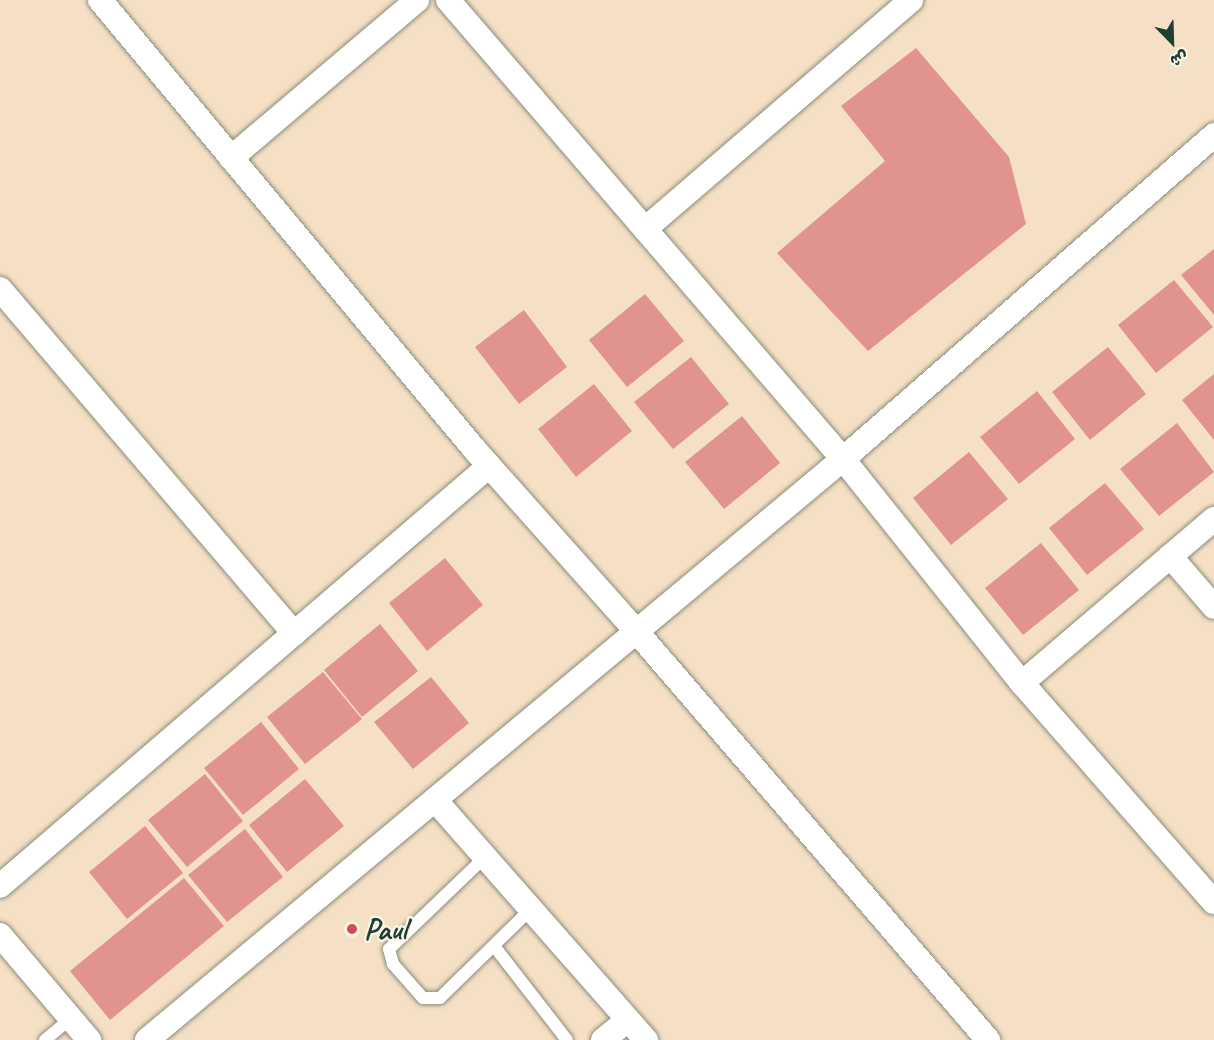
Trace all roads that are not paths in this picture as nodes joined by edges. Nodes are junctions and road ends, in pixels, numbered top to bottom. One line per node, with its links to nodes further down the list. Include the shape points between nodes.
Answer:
1 (100, 0): 6 (street)
2 (417, 0): 6 (street)
3 (448, 0): 7 (street)
4 (911, 0): 7 (street)
5 (1214, 135): 9 (street)
6 (231, 158): 10 (street)
7 (645, 229): 9 (street)
8 (0, 289): 15 (street)
9 (843, 459): 14 (street); 16 (street)
10 (489, 466): 14 (street); 15 (street)
11 (1214, 519): 12 (street)
12 (1170, 556): 13 (street); 16 (street)
13 (1214, 607)
14 (636, 632): 17 (street); 32 (street)
15 (294, 633): 19 (street)
16 (1022, 683): 20 (street)
17 (435, 800): 18 (street); 28 (street)
18 (485, 857): 21 (street); 23 (lane, via 389,949 389,957 423,998 431,1000 440,998)
19 (0, 886)
20 (1209, 887)
21 (531, 909): 23 (lane); 25 (street)
22 (0, 935): 24 (street)
23 (494, 946): 29 (lane)
24 (71, 1018): 26 (lane); 27 (street)
25 (628, 1020): 30 (street); 31 (street)
26 (45, 1040)
27 (89, 1040)
28 (147, 1040)
29 (567, 1040)
30 (603, 1040)
31 (646, 1040)
32 (988, 1040)

